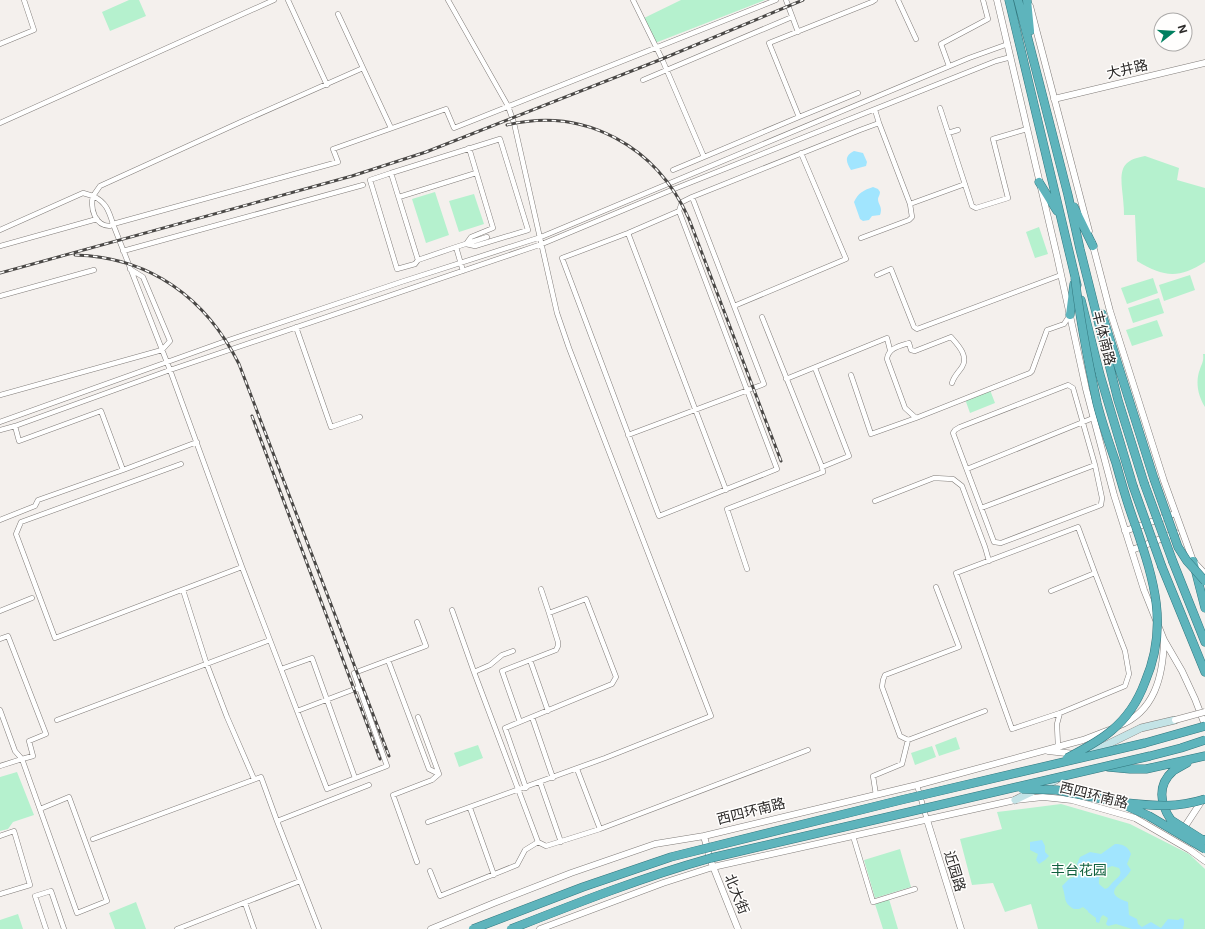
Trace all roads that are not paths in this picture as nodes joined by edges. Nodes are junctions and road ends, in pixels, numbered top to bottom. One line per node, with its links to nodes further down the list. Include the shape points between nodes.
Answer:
1 (24, 0): 21 (street, via 34,30)
2 (274, 0): 38 (street)
3 (288, 0): 31 (street)
4 (448, 0): 34 (street)
5 (633, 0): 23 (street)
6 (776, 0): 23 (street)
7 (786, 0): 17 (street)
8 (875, 0): 19 (street)
9 (898, 0): 20 (street)
10 (983, 0): 27 (street, via 988,19 941,44)
11 (997, 0): 22 (street, 丰体南路)
12 (1006, 0): 18 (highway)
13 (1009, 0): 18 (highway, 丰体南路)
14 (1018, 0): 25 (highway, 丰体南路)
15 (1028, 0): 25 (highway); 33 (street, 丰体南路)
16 (338, 14): 28 (street)
17 (792, 17): 19 (street); 29 (street)
18 (1016, 26): 60 (highway, 丰体南路)
19 (798, 32): 37 (street, via 770,43)
20 (916, 39)
21 (0, 44)
22 (1008, 44): 24 (street, 丰体南路); 27 (street)
23 (656, 48): 29 (street); 34 (street)
24 (1011, 57): 36 (street); 42 (street, 丰体南路)
25 (1034, 58): 53 (highway, 丰体南路)
26 (1205, 63): 33 (street, 大井路)
27 (949, 66): 65 (street)
28 (363, 68): 31 (street); 40 (street)
29 (666, 70): 30 (street); 46 (street)
30 (643, 80)
31 (327, 85): 54 (street, via 100,186)
32 (858, 93): 37 (street)
33 (1054, 99): 70 (street, 丰体南路)
34 (508, 106): 40 (street, via 454,128 446,109); 65 (street)
35 (940, 108): 43 (street)
36 (875, 110): 39 (street); 68 (street)
37 (799, 117): 46 (street)
38 (0, 123)
39 (879, 123): 45 (street); 57 (street)
40 (391, 128): 61 (street, via 333,149 338,162)
41 (958, 130): 43 (street)
42 (1027, 130): 50 (street, 丰体南路); 51 (street, via 993,139 1008,198 976,208 972,206)
43 (948, 133): 51 (street)
44 (468, 148): 48 (street); 49 (street); 67 (street, via 500,138 528,230 475,246)
45 (801, 153): 55 (street); 83 (street, via 846,259)
46 (704, 157): 47 (street)
47 (673, 170)
48 (391, 173): 56 (street); 74 (street, via 370,180 397,270 415,264)
49 (476, 173): 56 (street); 67 (street, via 493,228 471,237)
50 (1039, 182): 60 (highway); 80 (street, 丰体南路)
51 (965, 184): 57 (street)
52 (363, 185): 73 (street)
53 (1068, 195): 70 (highway); 72 (highway, 丰体南路)
54 (94, 196): 59 (street, via 93,214); 61 (street, via 106,205); 62 (street, via 83,193)
55 (692, 197): 58 (street, via 682,202); 83 (street)
56 (399, 198): 74 (street)
57 (910, 204): 66 (street, via 912,217 909,220)
58 (679, 211): 63 (street); 95 (street)
59 (97, 219): 61 (street, via 106,226); 69 (street)
60 (1061, 219): 81 (highway, 丰体南路)
61 (113, 224): 73 (street)
62 (0, 230)
63 (628, 233): 97 (street); 105 (street, via 562,258)
64 (487, 237): 67 (street)
65 (541, 237): 68 (street); 75 (street)
66 (861, 238)
67 (466, 244): 71 (street)
68 (542, 244): 78 (street); 174 (street, via 557,313 569,348 711,716)
69 (0, 246)
70 (1093, 246): 115 (street, 丰体南路, via 1110,311)
71 (456, 247): 74 (street); 75 (street)
72 (1080, 249): 126 (highway, bridge, via 1178,547); 140 (highway, 丰体南路, bridge, via 1118,400 1144,483)
73 (123, 251): 76 (street)
74 (418, 260)
75 (461, 263): 78 (street); 89 (street)
76 (130, 269): 87 (street); 87 (street, via 143,277 170,341)
77 (94, 270): 82 (street)
78 (463, 271): 86 (street)
79 (877, 275): 80 (street, via 891,269 917,329)
80 (1061, 275): 84 (street, 丰体南路)
81 (1075, 278): 84 (highway); 147 (highway, 丰体南路, bridge, via 1133,486 1162,567); 171 (highway, bridge, via 1080,318 1098,404 1153,580 1158,624 1153,660 1141,693 1131,710 1099,740)
82 (0, 296)
83 (734, 306): 95 (street, via 764,384)
84 (1070, 315): 99 (street, via 1064,324 1047,330 1030,373); 100 (street, 丰体南路)
85 (762, 317): 93 (street)
86 (296, 327): 91 (street); 98 (street, via 331,427)
87 (162, 350): 89 (street); 96 (street)
88 (890, 350): 90 (street, via 887,338); 94 (street, via 909,343 911,350 915,351 950,337 959,346 964,359); 99 (street, via 887,359 905,408)
89 (167, 363): 91 (street); 101 (street)
90 (815, 368): 93 (street); 109 (street, via 849,456)
91 (170, 370): 103 (street); 106 (street)
92 (851, 376): 99 (street, via 871,434)
93 (786, 379): 109 (street)
94 (952, 383)
95 (748, 390): 97 (street); 112 (street, via 777,469)
96 (0, 395)
97 (696, 410): 105 (street); 112 (street)
98 (360, 417)
99 (916, 418)
100 (1094, 418): 102 (street); 117 (street, 丰体南路)
101 (0, 422)
102 (1083, 422): 108 (street); 110 (street); 110 (street, via 1074,388 1068,385 960,427 953,433)
103 (15, 426): 104 (street); 111 (street, via 19,441 101,411)
104 (0, 430)
105 (628, 435): 112 (street, via 659,516)
106 (197, 442): 111 (street); 122 (street)
107 (181, 464): 129 (street, via 21,522 16,534 55,638)
108 (1095, 465): 114 (street); 114 (street, via 1102,498 1101,505 1001,543 994,542)
109 (822, 467): 123 (street, via 823,472 727,509)
110 (967, 469): 114 (street)
111 (123, 470): 116 (street, via 38,500 35,506)
112 (726, 490)
113 (875, 501): 120 (street, via 934,478 952,479 962,486)
114 (981, 508)
115 (1175, 513): 117 (street); 118 (street, 丰体南路)
116 (0, 520)
117 (1125, 531): 119 (street, 丰体南路)
118 (1182, 531): 119 (street); 121 (street, 丰体南路)
119 (1132, 550): 139 (street, 丰体南路, via 1144,590)
120 (988, 561): 124 (street, via 1078,527); 155 (street, via 956,573 1012,729)
121 (1193, 561): 125 (street); 132 (highway)
122 (242, 567): 129 (street); 138 (street)
123 (747, 569)
124 (1095, 573): 130 (street); 155 (street, via 1125,652 1129,674 1125,686)
125 (1205, 574)
126 (1205, 581)
127 (936, 587): 162 (street, via 959,647 885,675 883,680 882,687 900,736)
128 (541, 589): 135 (street)
129 (183, 590): 144 (street)
130 (1051, 591)
131 (32, 598): 134 (street)
132 (1205, 608)
133 (452, 610): 146 (street)
134 (0, 611)
135 (549, 613): 143 (street, via 558,646 556,650); 152 (street, via 586,598 616,677 612,684)
136 (417, 622): 142 (street, via 426,646)
137 (0, 639): 169 (street, via 8,636 46,734 29,741 33,756)
138 (270, 640): 144 (street); 145 (street)
139 (1164, 640): 161 (street, 丰体南路, via 1182,671); 164 (street, via 1159,683 1139,713 1125,724)
140 (1205, 642)
141 (513, 652): 146 (street)
142 (388, 660): 148 (street, via 354,673); 175 (street, via 429,769)
143 (530, 660): 152 (street); 160 (street, via 502,671)
144 (207, 664): 158 (street); 179 (street)
145 (281, 669): 149 (street, via 312,658); 151 (street)
146 (474, 672): 185 (street)
147 (1205, 672)
148 (360, 687): 149 (street); 177 (street, via 387,766)
149 (326, 699): 151 (street); 177 (street)
150 (0, 710): 169 (street, via 15,751)
151 (298, 711): 177 (street, via 327,789)
152 (548, 711): 157 (street)
153 (985, 711): 162 (street)
154 (1205, 712): 159 (street, 西四环南路, bridge)
155 (1060, 714): 164 (street, via 1056,724)
156 (418, 717): 175 (street)
157 (532, 717): 160 (street); 178 (street)
158 (57, 720)
159 (1175, 720): 167 (main road, 西四环南路, via 1141,728)
160 (520, 722): 183 (street, via 505,728)
161 (1205, 726): 171 (highway, 西四环南路, bridge, via 1145,743)
162 (908, 740): 186 (street, via 902,764 873,776)
163 (1205, 740): 184 (highway, 西四环南路, bridge, via 1150,756)
164 (1058, 747): 166 (street)
165 (808, 750): 197 (street)
166 (1045, 751): 167 (street, 西四环南路); 182 (street, 西四环南路)
167 (1086, 755): 187 (main road, 西四环南路)
168 (1205, 756): 170 (highway)
169 (22, 759): 172 (street); 192 (street)
170 (1193, 760): 173 (highway, via 1146,769); 202 (highway, bridge, via 1173,771 1165,781 1162,799 1171,820)
171 (1056, 763): 213 (highway, 西四环南路, bridge, via 671,857)
172 (0, 766)
173 (1108, 767): 176 (main road, 西四环南路)
174 (578, 768): 178 (street); 197 (street)
175 (439, 774): 210 (street, via 432,780 393,795)
176 (1063, 776): 189 (main road); 193 (main road, 西四环南路)
177 (355, 778)
178 (553, 778): 180 (street)
179 (254, 779): 195 (street, via 261,777); 201 (street)
180 (540, 782): 183 (street); 205 (street)
181 (369, 785): 195 (street)
182 (917, 785): 186 (street, 西四环南路); 187 (street)
183 (526, 788): 185 (street)
184 (1011, 789): 190 (highway, bridge, via 1058,790); 217 (highway, 西四环南路, bridge, via 711,858)
185 (518, 791): 191 (street); 204 (street)
186 (876, 795): 199 (street, 西四环南路)
187 (920, 795): 193 (street); 206 (main road, 西四环南路)
188 (1205, 797): 190 (highway, bridge, via 1191,803 1172,806); 203 (street)
189 (1015, 800): 194 (street, 西四环南路); 203 (street, 西四环南路, via 1043,797 1072,800 1135,818)
190 (1118, 802): 207 (highway, bridge, via 1149,816)
191 (470, 808): 196 (street); 214 (street)
192 (40, 809): 192 (street, via 77,913 107,901 69,797)
193 (924, 809): 194 (street); 208 (main road, 西四环南路)
194 (927, 820): 200 (street, 西四环南路); 233 (street, 近园路)
195 (276, 821): 216 (street)
196 (428, 822)
197 (600, 828): 205 (street)
198 (0, 836): 219 (street, via 14,832 30,885)
199 (704, 836): 206 (street, 北大街); 229 (street, 西四环南路, via 655,844 557,879)
200 (853, 836): 211 (street, 西四环南路); 218 (street, via 872,902)
201 (94, 839)
202 (1205, 840)
203 (1175, 841): 209 (street, 西四环南路)
204 (538, 842): 205 (street, via 546,846); 214 (street, via 525,850 517,865)
205 (561, 842)
206 (707, 847): 208 (street, 北大街); 213 (main road, 西四环南路)
207 (1205, 849)
208 (710, 859): 211 (street, 北大街); 217 (main road, 西四环南路)
209 (1205, 861)
210 (417, 862)
211 (713, 867): 231 (street, 西四环南路); 232 (street, 北大街)
212 (430, 871): 214 (street, via 440,896)
213 (624, 872): 215 (main road, 西四环南路)
214 (494, 875)
215 (603, 879): 220 (highway, 西四环南路, bridge)
216 (300, 881): 221 (street); 228 (street)
217 (628, 884): 230 (highway, 西四环南路, bridge)
218 (915, 889)
219 (0, 894)
220 (546, 901): 222 (main road, 西四环南路)
221 (245, 903): 226 (street); 227 (street)
222 (532, 906): 223 (highway, 西四环南路, bridge)
223 (477, 928)
224 (46, 929): 225 (street, via 35,896 51,891)
225 (64, 929)
226 (177, 929)
227 (254, 929)
228 (319, 929)
229 (431, 929)
230 (511, 929)
231 (540, 929)
232 (738, 929)
233 (961, 929)

